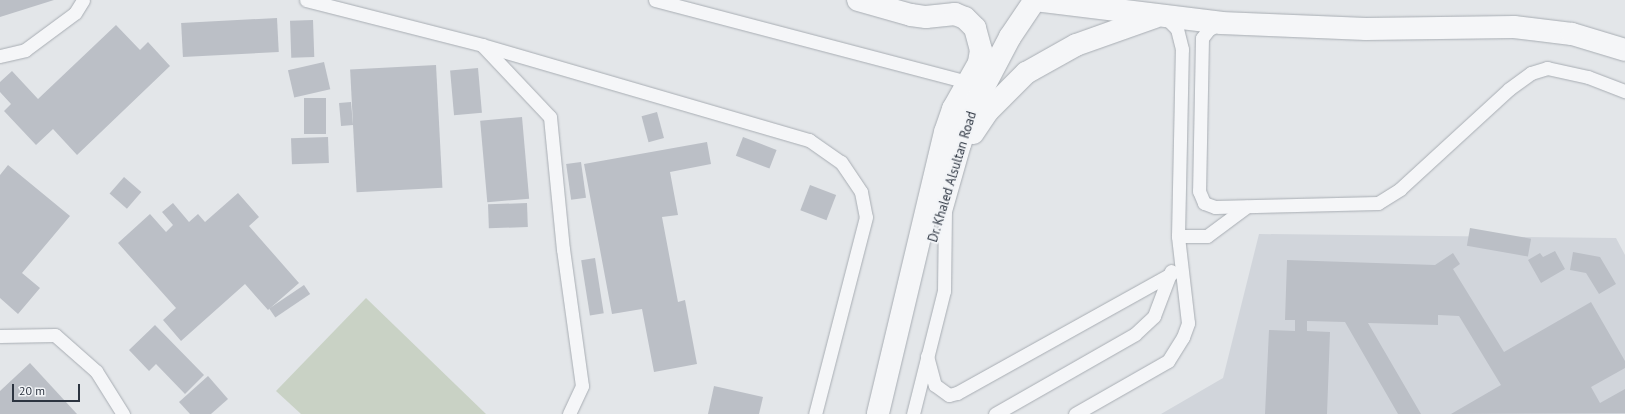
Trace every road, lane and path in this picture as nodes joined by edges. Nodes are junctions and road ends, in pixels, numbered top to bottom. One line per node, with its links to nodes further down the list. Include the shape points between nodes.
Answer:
1 (83, 0): 11 (lane, via 75,13 25,50)
2 (306, 0): 9 (lane)
3 (655, 0): 12 (lane)
4 (858, 0): 12 (street, Dr. Khaled Alsultan Road, via 912,15 926,17 955,14 965,18 975,28 981,50 979,63)
5 (1035, 0): 7 (street); 14 (street, Dr. Khaled Alsultan Road, via 1010,37 977,100)
6 (1131, 0): 7 (street)
7 (1156, 14): 8 (street); 14 (street, via 1076,44 1026,73 988,111); 17 (lane, via 1177,29 1182,49)
8 (1220, 23): 10 (street, via 1366,29 1514,27 1572,34); 16 (lane, via 1209,29 1202,38 1199,191 1204,203 1209,206)
9 (482, 45): 24 (lane, via 550,117 563,249 582,386); 25 (lane, via 809,140 841,162 861,192 866,217)
10 (1625, 50)
11 (0, 56)
12 (967, 82): 21 (street, Dr. Khaled Alsultan Road, via 945,132 902,307)
13 (1625, 91): 16 (lane, via 1563,70 1547,68 1531,72 1384,201 1364,206)
14 (951, 173): 15 (street, Dr. Khaled Alsultan Road)
15 (944, 196): 20 (lane, via 944,292); 21 (street, Dr. Khaled Alsultan Road, via 916,308)
16 (1246, 207): 17 (lane, via 1207,236)
17 (1178, 236): 18 (lane); 30 (lane, via 1188,323 1176,350 1168,361 1157,368)
18 (1171, 274): 20 (lane, via 957,393 949,395 935,386); 29 (lane, via 1154,316 1135,334)
19 (0, 336): 23 (lane, via 56,336 96,371)
20 (927, 356): 22 (lane)
21 (891, 364): 26 (street, Dr. Khaled Alsultan Road)
22 (918, 396): 27 (lane); 28 (lane)
23 (123, 414)
24 (569, 414)
25 (816, 414)
26 (878, 414)
27 (913, 414)
28 (922, 414)
29 (995, 414)
30 (1075, 414)

